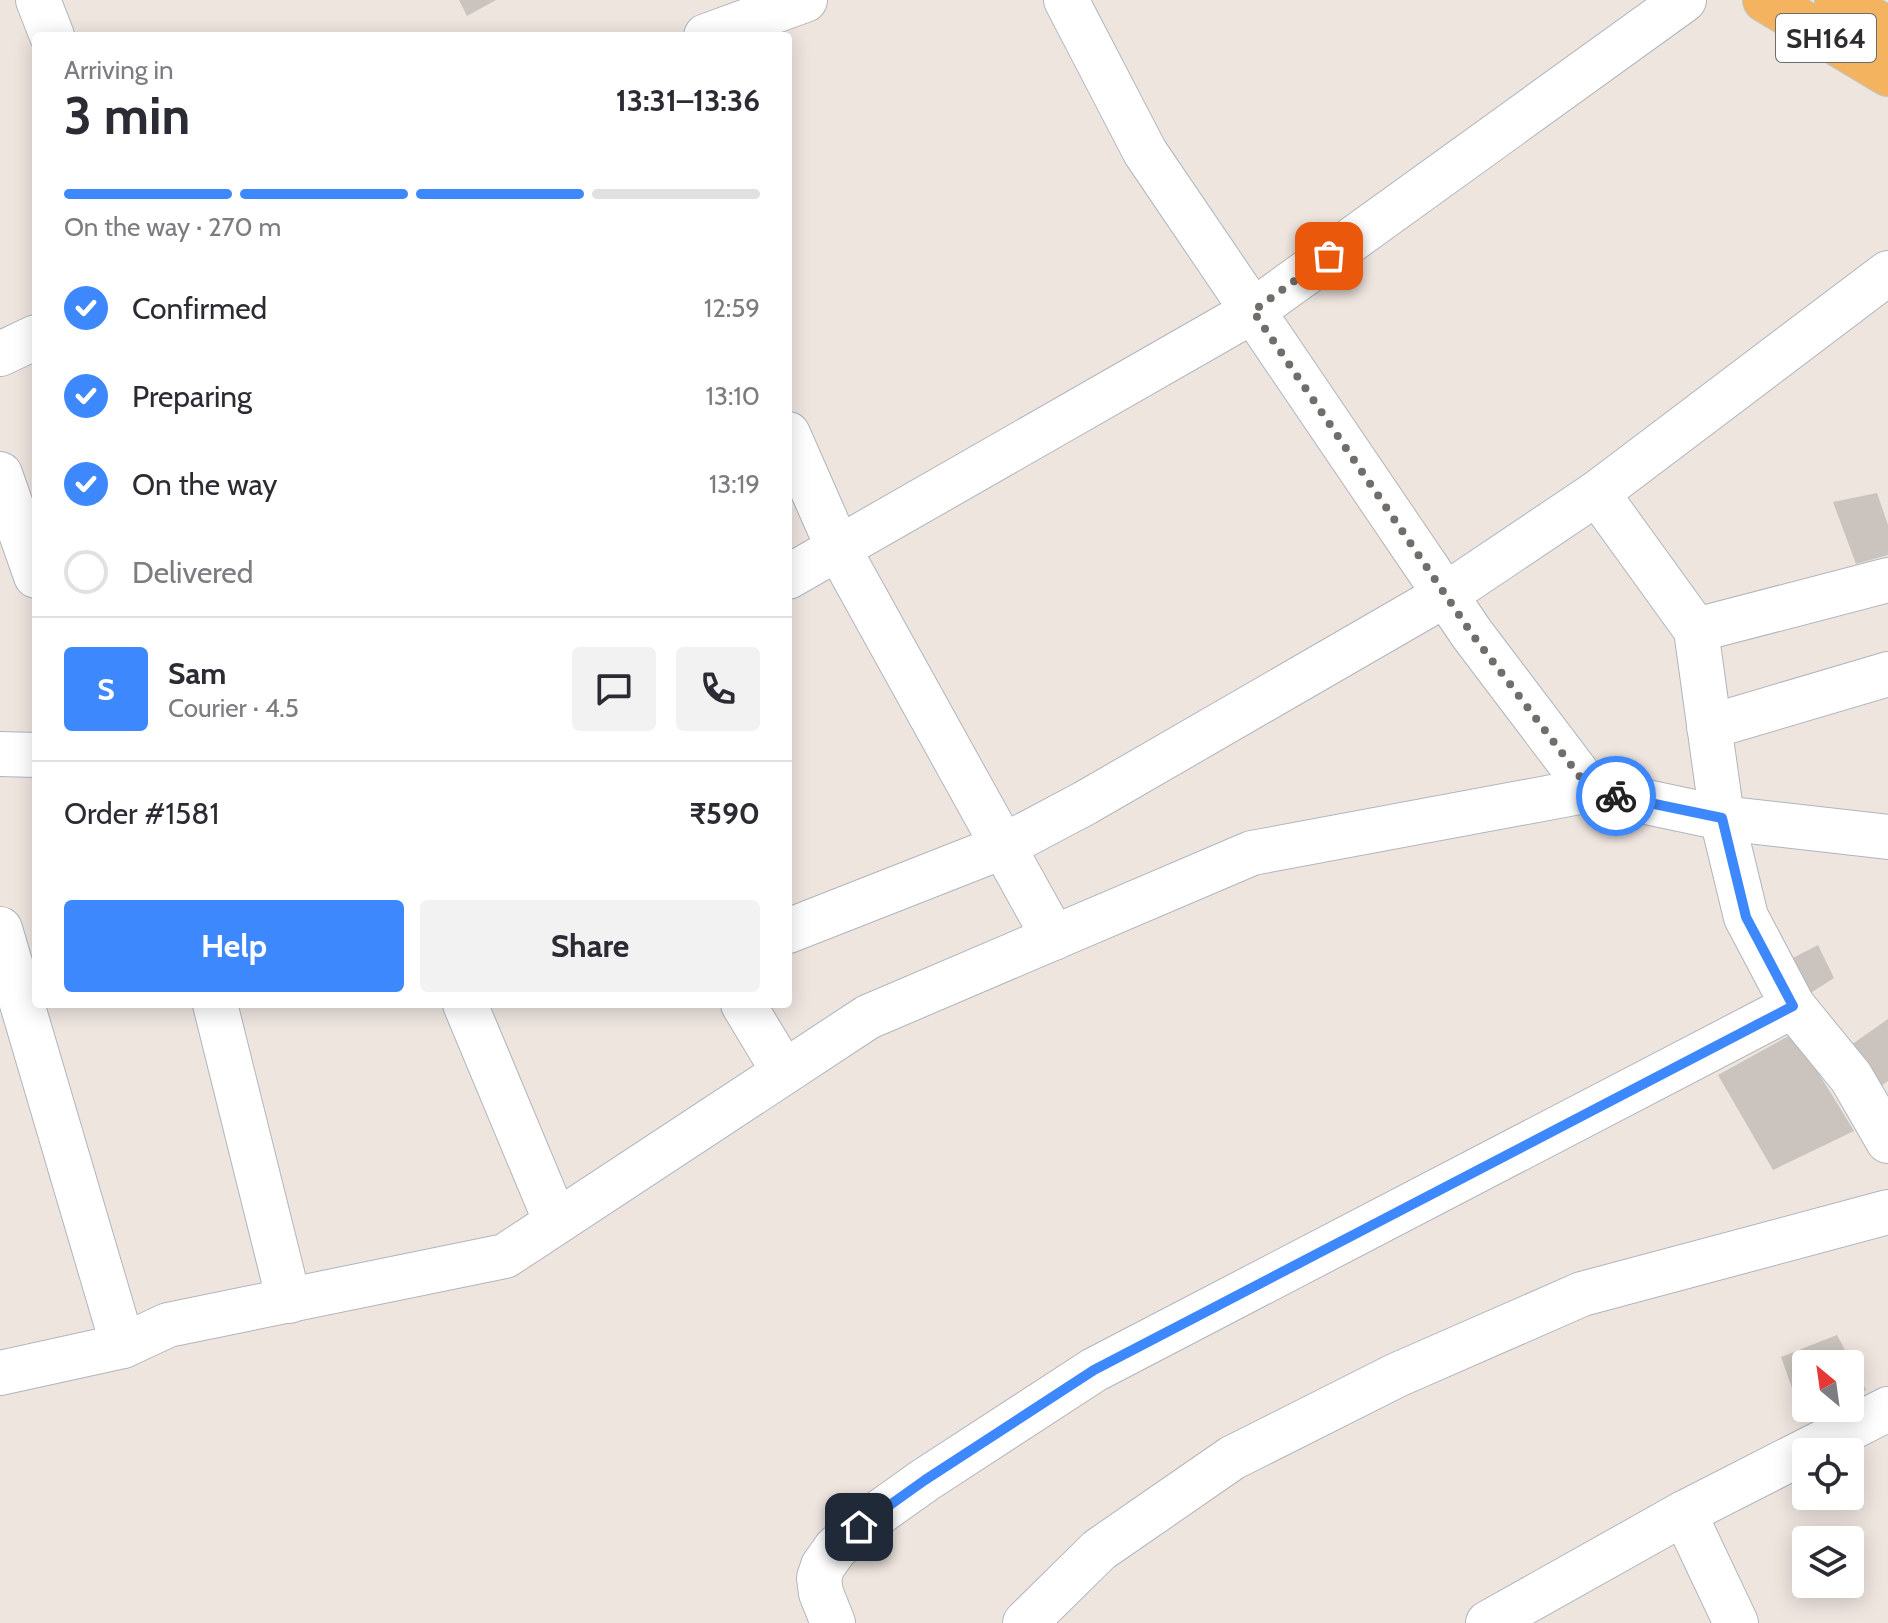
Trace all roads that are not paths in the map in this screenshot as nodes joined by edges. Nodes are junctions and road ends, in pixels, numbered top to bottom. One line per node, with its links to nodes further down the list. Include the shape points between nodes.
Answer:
1 (38, 0): 8 (street)
2 (805, 0): 9 (street)
3 (1066, 0): 12 (street, via 1145,152)
4 (1684, 0): 12 (street)
5 (1765, 0): 10 (main road, SH164)
6 (1837, 0): 7 (main road, SH164)
7 (1888, 29)
8 (50, 32)
9 (717, 32)
10 (1888, 74)
11 (1888, 273): 17 (street)
12 (1253, 311): 18 (street); 22 (street)
13 (32, 339): 14 (street)
14 (0, 354)
15 (792, 443): 18 (street)
16 (0, 474): 19 (street)
17 (1597, 493): 22 (street); 23 (street)
18 (838, 548): 20 (street); 31 (street)
19 (32, 565)
20 (792, 575)
21 (1888, 580): 23 (street)
22 (1445, 595): 28 (street); 31 (street)
23 (1696, 630): 25 (street)
24 (1888, 674): 25 (street)
25 (1709, 727): 29 (street)
26 (0, 754): 27 (street)
27 (32, 755)
28 (1590, 790): 29 (street); 34 (street, via 1252,853)
29 (1722, 818): 30 (street); 35 (street, via 1746,917)
30 (1888, 837)
31 (1002, 847): 33 (street); 34 (street)
32 (0, 929): 44 (street)
33 (792, 929)
34 (1054, 938): 39 (street, via 868,1017)
35 (1793, 1006): 40 (street, via 1851,1077); 48 (street, via 1094,1370 925,1480 835,1549 819,1578)
36 (216, 1008): 43 (street)
37 (467, 1008): 42 (street)
38 (745, 1008): 39 (street)
39 (784, 1072): 42 (street)
40 (1888, 1141)
41 (1888, 1212): 49 (street, via 1582,1294 1397,1375 1232,1458 1099,1550)
42 (556, 1222): 43 (street, via 505,1256)
43 (289, 1301): 44 (street, via 168,1325)
44 (123, 1346): 45 (street)
45 (2, 1374)
46 (1888, 1409): 47 (street)
47 (1684, 1513): 50 (street); 51 (street)
48 (833, 1623)
49 (1025, 1623)
50 (1488, 1623)
51 (1736, 1623)

